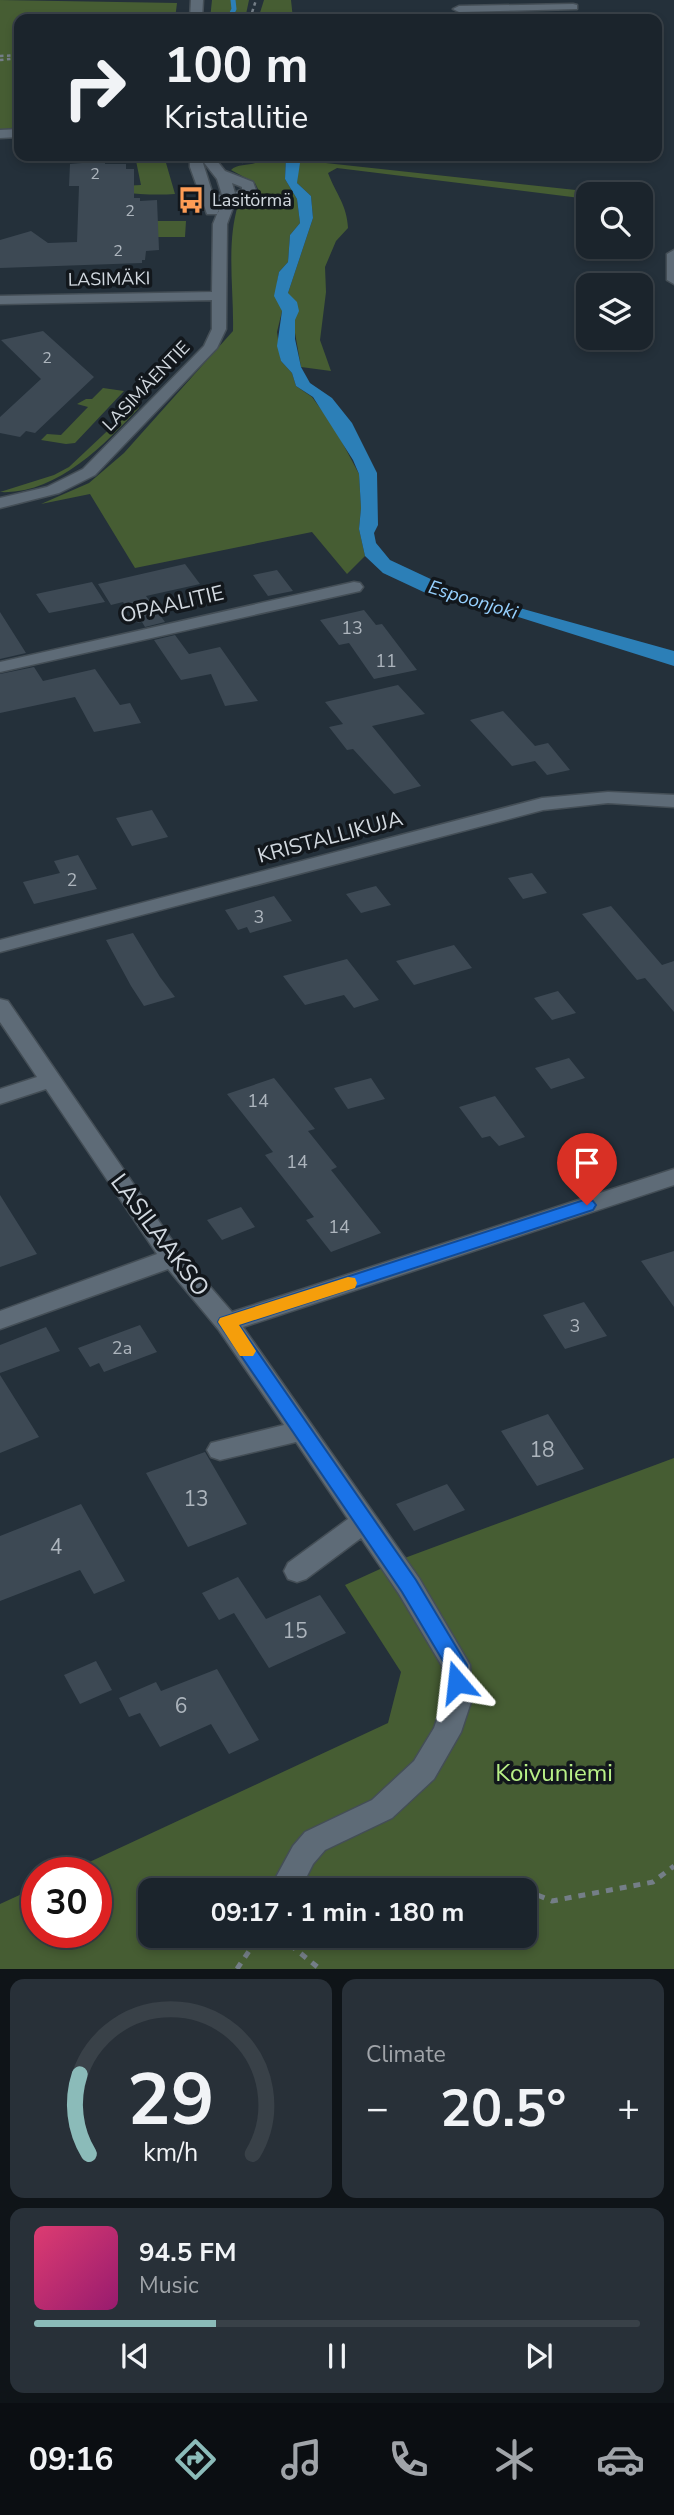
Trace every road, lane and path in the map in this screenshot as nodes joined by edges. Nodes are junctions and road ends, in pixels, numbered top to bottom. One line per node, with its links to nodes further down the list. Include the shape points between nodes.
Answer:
1 (573, 7): 2 (street)
2 (459, 9)
3 (196, 161): 6 (street, LASIMÄENTIE)
4 (210, 161): 5 (street, LASIMÄENTIE)
5 (221, 174): 7 (street, LASIMÄENTIE); 7 (street, LASIMÄENTIE, via 249,187 243,195)
6 (209, 199): 7 (street); 8 (street, LASIMÄENTIE)
7 (229, 199): 8 (street, LASIMÄENTIE, via 229,211)
8 (220, 224): 11 (street, LASIMÄENTIE)
9 (674, 254): 10 (street)
10 (674, 280)
11 (219, 296): 12 (street, LASIMÄKI); 13 (street, LASIMÄENTIE, via 219,329 210,348 103,460 73,481)
12 (0, 300)
13 (0, 503)
14 (354, 587): 15 (street, OPAALITIE)
15 (0, 667)
16 (674, 800): 17 (street, KRISTALLIKUJA, via 613,796 542,804)
17 (0, 946)
18 (0, 1006): 19 (street, LASILAAKSO)
19 (50, 1080): 20 (street); 22 (street, LASILAAKSO)
20 (0, 1097)
21 (674, 1177): 24 (street)
22 (172, 1258): 23 (street); 24 (street, LASILAAKSO)
23 (0, 1320)
24 (227, 1322): 25 (street, LASILAAKSO)
25 (301, 1431): 26 (street); 27 (street, LASILAAKSO)
26 (220, 1450)
27 (364, 1522): 28 (street); 30 (street, LASILAAKSO, via 456,1665 458,1699 447,1732 424,1770 382,1809 315,1841)
28 (297, 1572)
29 (674, 1866): 31 (path, via 653,1882 552,1901)
30 (291, 1878)
31 (537, 1895)
32 (250, 1948): 34 (path)
33 (294, 1948): 35 (path)
34 (237, 1969)
35 (320, 1969)

